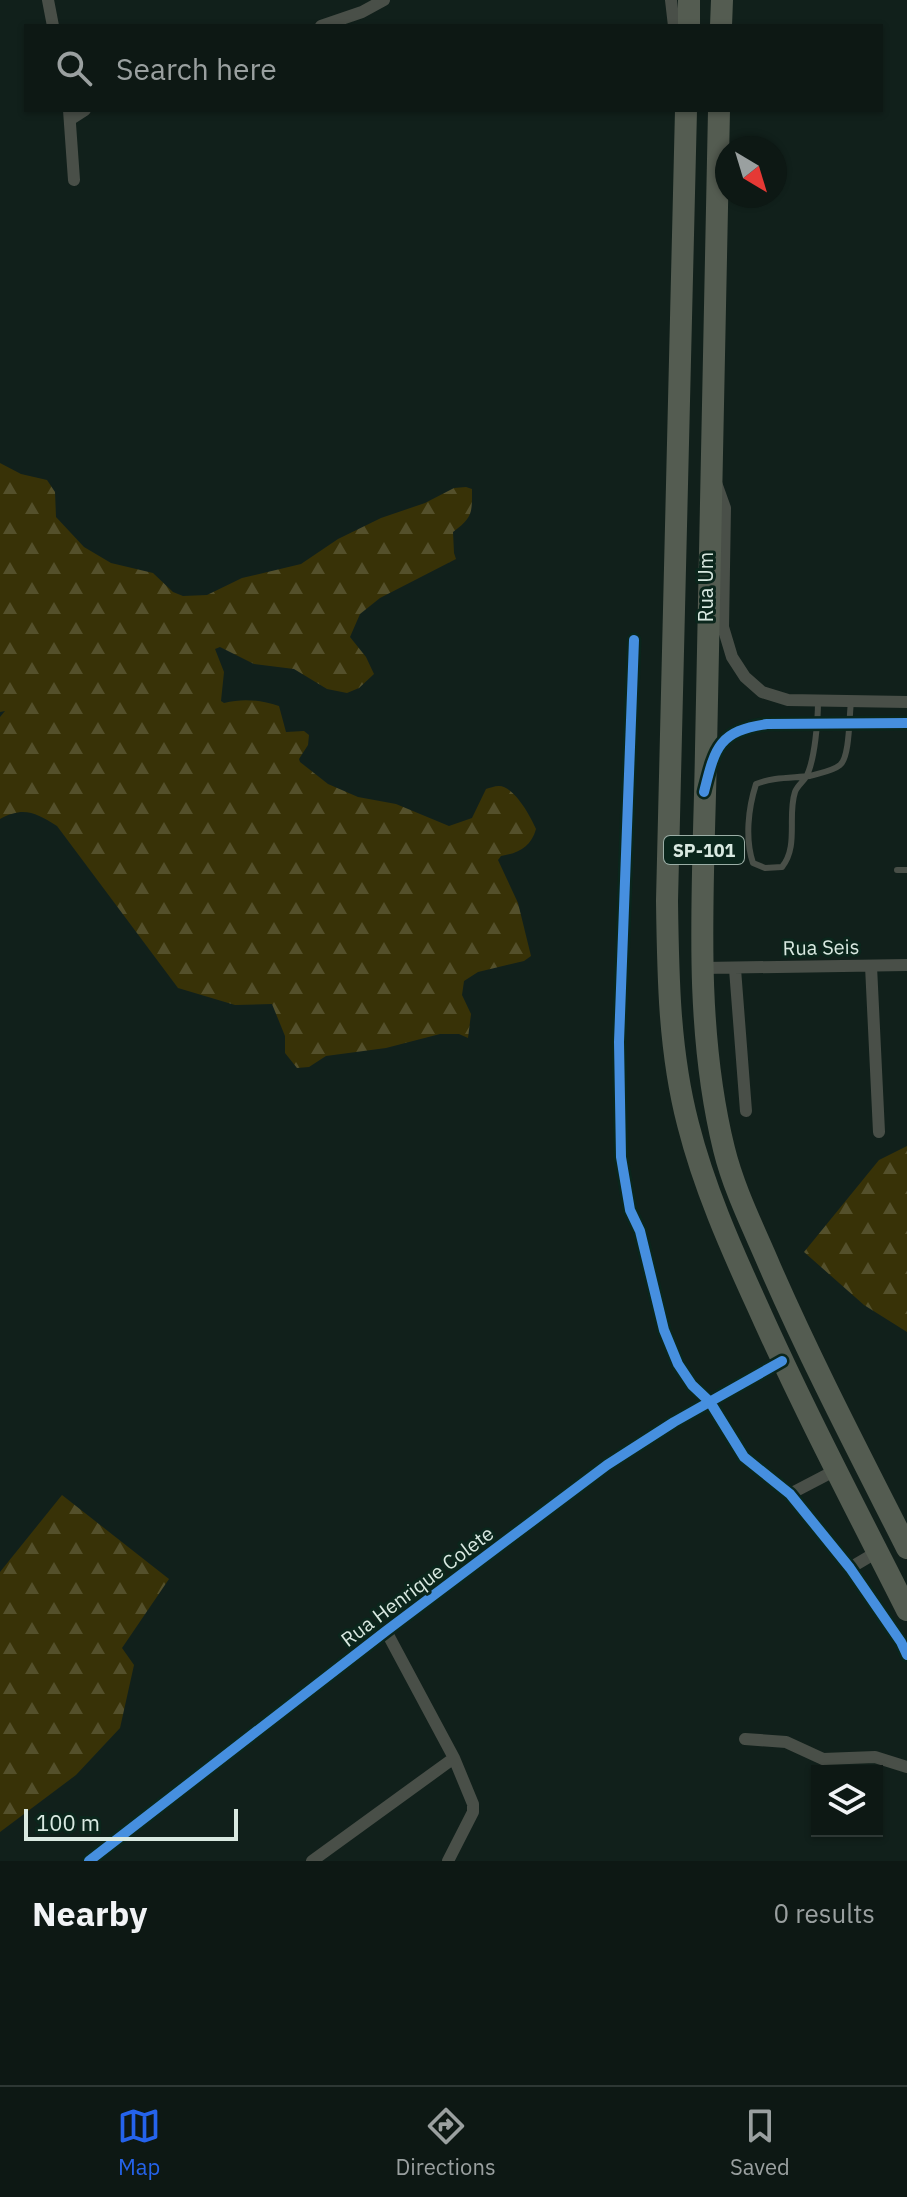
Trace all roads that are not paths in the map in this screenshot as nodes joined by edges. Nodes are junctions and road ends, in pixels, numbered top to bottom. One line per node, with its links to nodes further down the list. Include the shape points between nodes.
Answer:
1 (48, 0): 6 (street)
2 (384, 0): 7 (street)
3 (671, 0): 8 (street)
4 (689, 0): 9 (highway)
5 (722, 0): 10 (highway)
6 (53, 24)
7 (331, 24)
8 (674, 24)
9 (689, 24)
10 (721, 24)
11 (719, 112): 15 (highway, SP-101)
12 (70, 115): 14 (street)
13 (685, 117): 33 (highway, SP-101, via 669,997 688,1123 700,1162 724,1233)
14 (74, 180)
15 (711, 471): 17 (street, Rua Um, via 725,508 723,627 732,657 762,692); 24 (highway, SP-101)
16 (634, 640): 34 (street, via 619,1042 621,1157 630,1210 664,1330 678,1364)
17 (818, 701): 18 (street, Rua Um); 20 (lane)
18 (851, 701): 19 (street, Rua Um); 21 (lane)
19 (907, 702)
20 (817, 723): 21 (street); 23 (lane); 24 (street, via 746,727 727,738 713,755)
21 (848, 723): 22 (street); 23 (lane, via 844,761)
22 (907, 723)
23 (806, 776): 23 (lane, via 794,793 787,860 782,867 753,863 748,849 756,784)
24 (704, 792): 29 (highway, SP-101)
25 (897, 870): 26 (lane)
26 (907, 870)
27 (907, 965): 28 (street, Rua Seis)
28 (871, 966): 30 (street, Rua Seis); 32 (street)
29 (703, 968): 30 (street, Rua Seis); 37 (highway, SP-101, via 714,1101 740,1196 799,1335)
30 (735, 969): 31 (street)
31 (746, 1111)
32 (879, 1132)
33 (782, 1361): 34 (street, Rua Henrique Colete); 35 (highway, SP-101)
34 (710, 1402): 36 (street, via 744,1457); 41 (street, Rua Henrique Colete, via 607,1465)
35 (836, 1470): 36 (street); 38 (highway, SP-101)
36 (790, 1494): 39 (street)
37 (907, 1548)
38 (877, 1552): 39 (street); 40 (highway, SP-101)
39 (850, 1568): 42 (street)
40 (907, 1610)
41 (386, 1631): 44 (street); 46 (street, Rua Henrique Colete)
42 (907, 1655)
43 (745, 1739): 45 (street, via 786,1742 823,1759 875,1757)
44 (454, 1758): 47 (street); 48 (street, via 473,1812)
45 (907, 1767)
46 (89, 1861)
47 (312, 1861)
48 (448, 1861)

